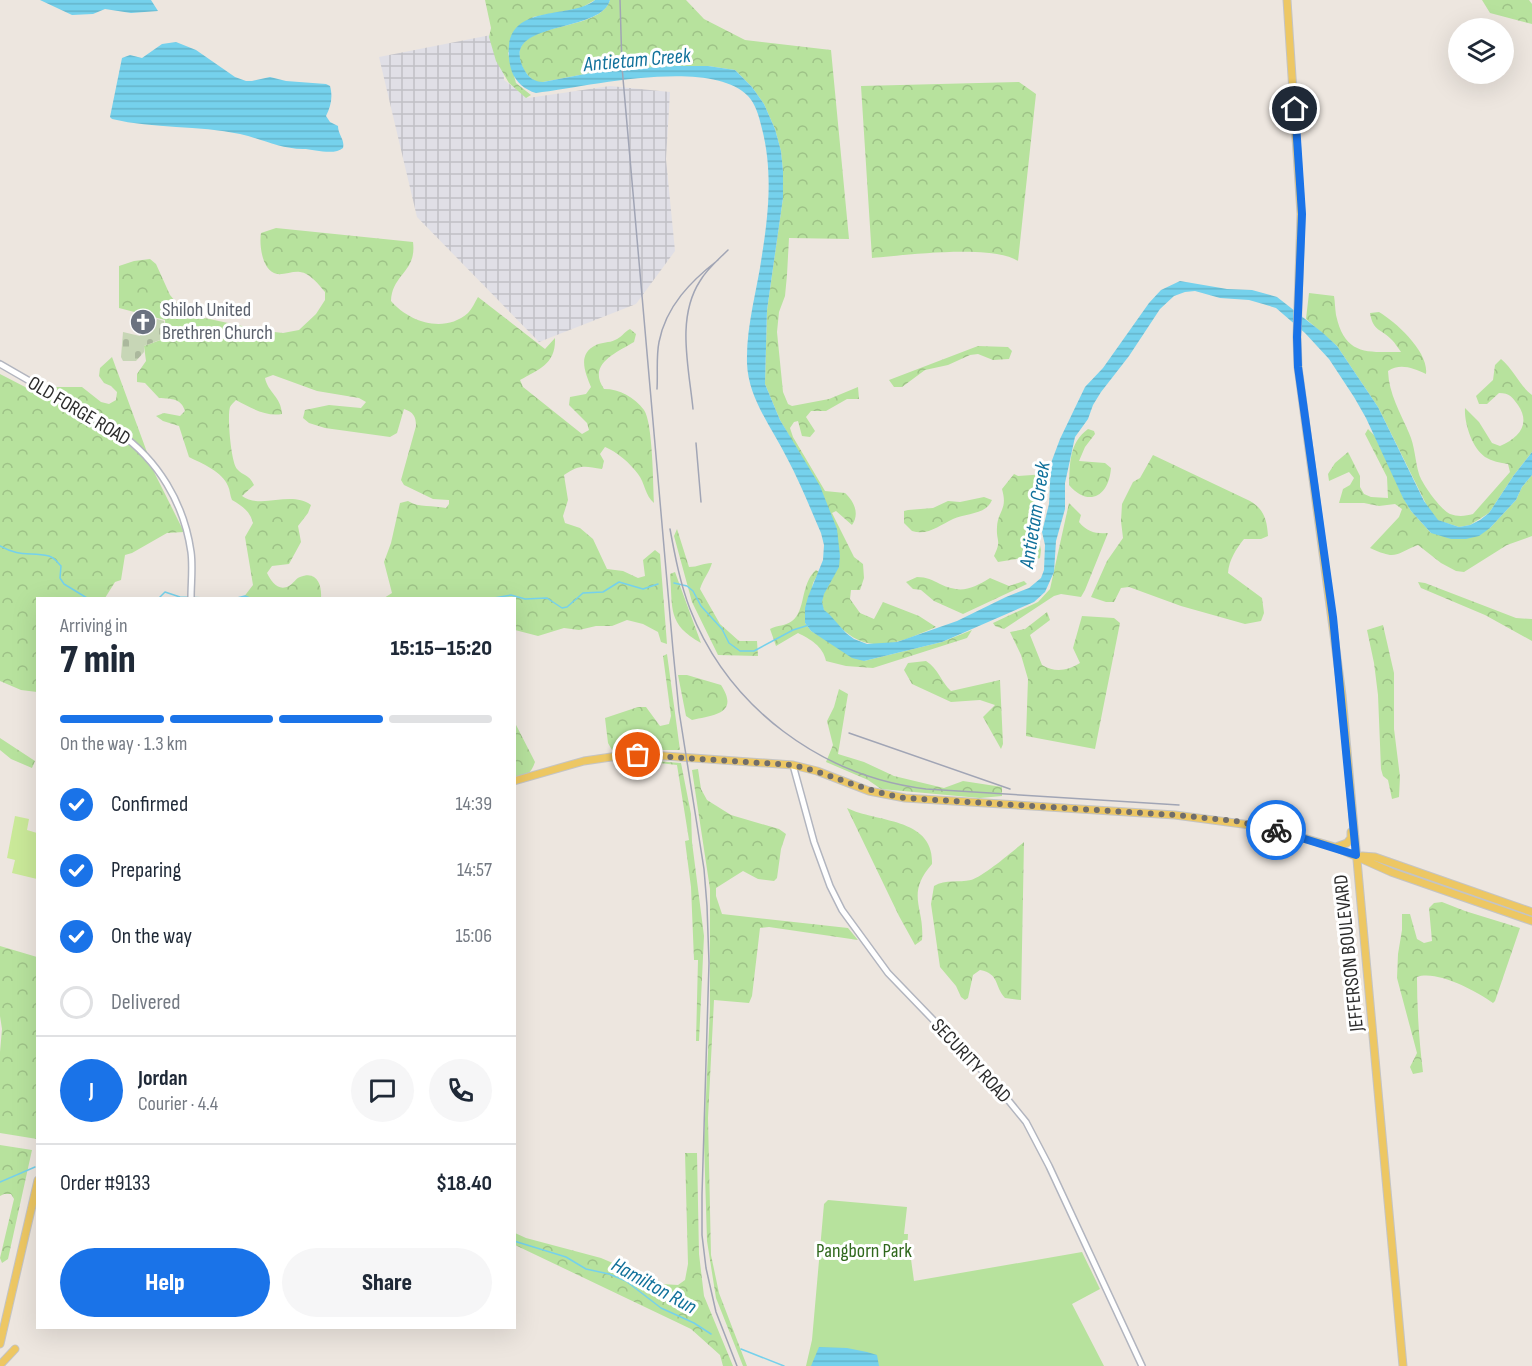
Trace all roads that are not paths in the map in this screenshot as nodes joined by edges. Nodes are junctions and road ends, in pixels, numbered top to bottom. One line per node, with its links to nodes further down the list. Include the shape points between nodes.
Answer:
1 (1287, 0): 6 (main road, JEFFERSON BOULEVARD, via 1302,214 1297,337 1300,385 1334,628)
2 (0, 364): 3 (street, OLD FORGE ROAD, via 118,432 154,465 172,492 189,540)
3 (191, 596)
4 (793, 765): 5 (main road, via 625,755 584,761); 7 (main road, via 896,796 1204,817 1266,827); 17 (street, SECURITY ROAD, via 814,842 842,910 888,973 995,1084 1026,1122)
5 (516, 780)
6 (1352, 808): 7 (main road, via 1351,838); 8 (main road, JEFFERSON BOULEVARD)
7 (1335, 847): 8 (main road)
8 (1356, 855): 9 (main road); 10 (main road, JEFFERSON BOULEVARD); 11 (main road, via 1375,857)
9 (1391, 872): 10 (main road, via 1366,868); 12 (main road)
10 (1360, 893): 18 (main road, JEFFERSON BOULEVARD)
11 (1532, 912)
12 (1532, 921)
13 (36, 1189): 14 (main road)
14 (0, 1344)
15 (15, 1349): 16 (main road)
16 (0, 1365)
17 (1142, 1366)
18 (1403, 1366)

